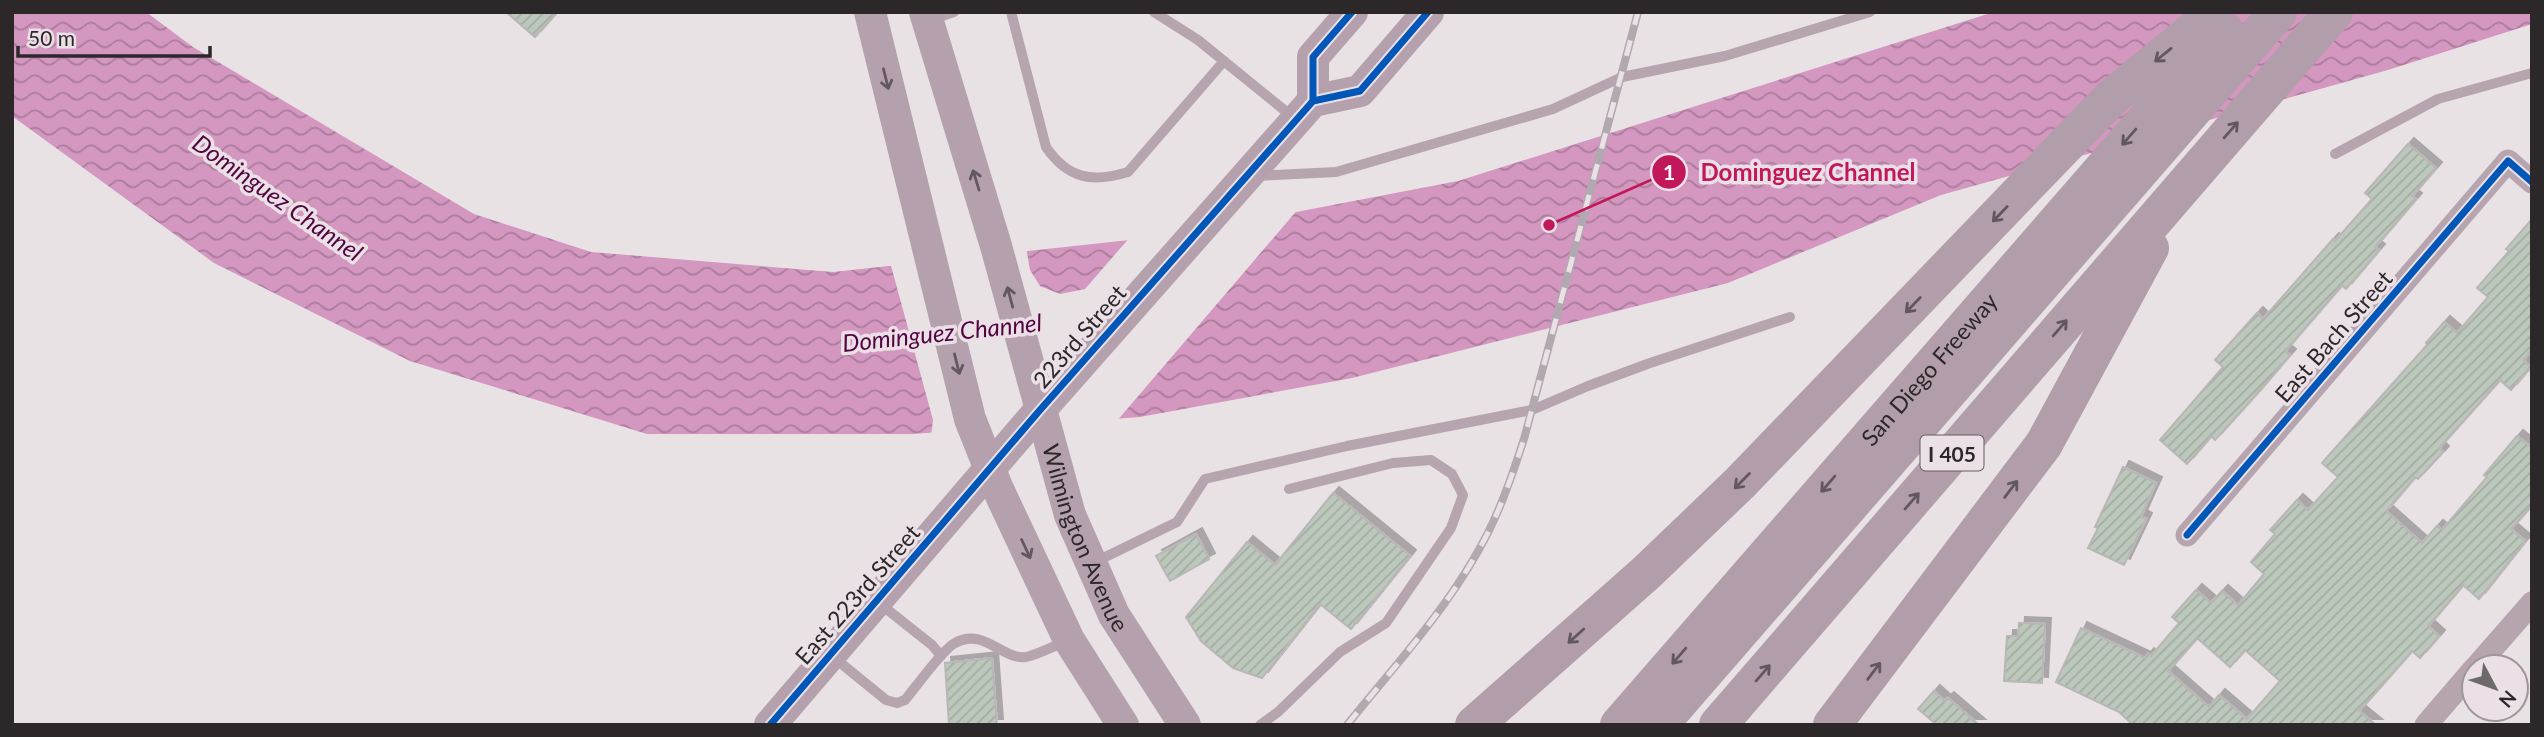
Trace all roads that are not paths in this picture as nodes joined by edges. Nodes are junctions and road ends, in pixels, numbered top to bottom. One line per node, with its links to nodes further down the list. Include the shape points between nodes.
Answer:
1 (870, 12): 23 (main road, one-way to 23)
2 (1010, 12): 13 (lane, via 1045,147 1058,165 1084,177 1105,180 1128,172)
3 (1154, 12): 13 (lane)
4 (1352, 12): 15 (main road, via 1313,57)
5 (1428, 12): 15 (main road, via 1360,91)
6 (1870, 12): 17 (lane, via 1725,56 1622,77 1553,110 1336,172)
7 (2216, 12): 38 (highway, one-way to 38, via 2111,98 1740,483)
8 (2239, 12): 39 (highway, San Diego Freeway, one-way to 39)
9 (2278, 12): 20 (highway)
10 (2300, 12): 20 (highway)
11 (2334, 12): 18 (highway, I 405, one-way to 11)
12 (935, 15): 22 (main road, Wilmington Avenue, one-way to 12)
13 (1224, 61): 15 (lane)
14 (2532, 72): 16 (lane, via 2438,99)
15 (1304, 110): 17 (main road)
16 (2335, 154)
17 (1247, 176): 22 (main road, 223rd Street)
18 (2186, 182): 42 (highway, I 405, one-way to 18); 43 (highway, one-way to 18, via 2044,444)
19 (2532, 182): 25 (street, East Bach Street, via 2508,161)
20 (2120, 206): 40 (highway); 41 (highway)
21 (1790, 317): 26 (lane, via 1650,363 1532,410 1205,479 1177,522)
22 (1040, 410): 23 (main road, 223rd Street); 26 (main road, Wilmington Avenue, via 1070,515)
23 (987, 482): 27 (main road, East 223rd Street); 29 (main road, one-way to 29)
24 (1289, 489): 37 (lane, via 1393,463 1430,460 1451,474 1463,495 1451,528 1386,623 1340,652)
25 (2187, 536)
26 (1091, 564): 36 (main road, Wilmington Avenue, via 1114,615)
27 (877, 601): 31 (main road, East 223rd Street); 32 (lane)
28 (2532, 603): 30 (street)
29 (1069, 640): 32 (lane, via 1025,657 975,639 954,643); 35 (main road)
30 (2488, 653)
31 (831, 655): 32 (lane, via 886,700 897,703 905,700); 34 (main road, East 223rd Street)
32 (941, 656)
33 (2460, 685): 44 (street)
34 (770, 725)
35 (1123, 725)
36 (1185, 725)
37 (1260, 725)
38 (1474, 725)
39 (1619, 725)
40 (1659, 725)
41 (1682, 725)
42 (1718, 725)
43 (1832, 725)
44 (2426, 725)

